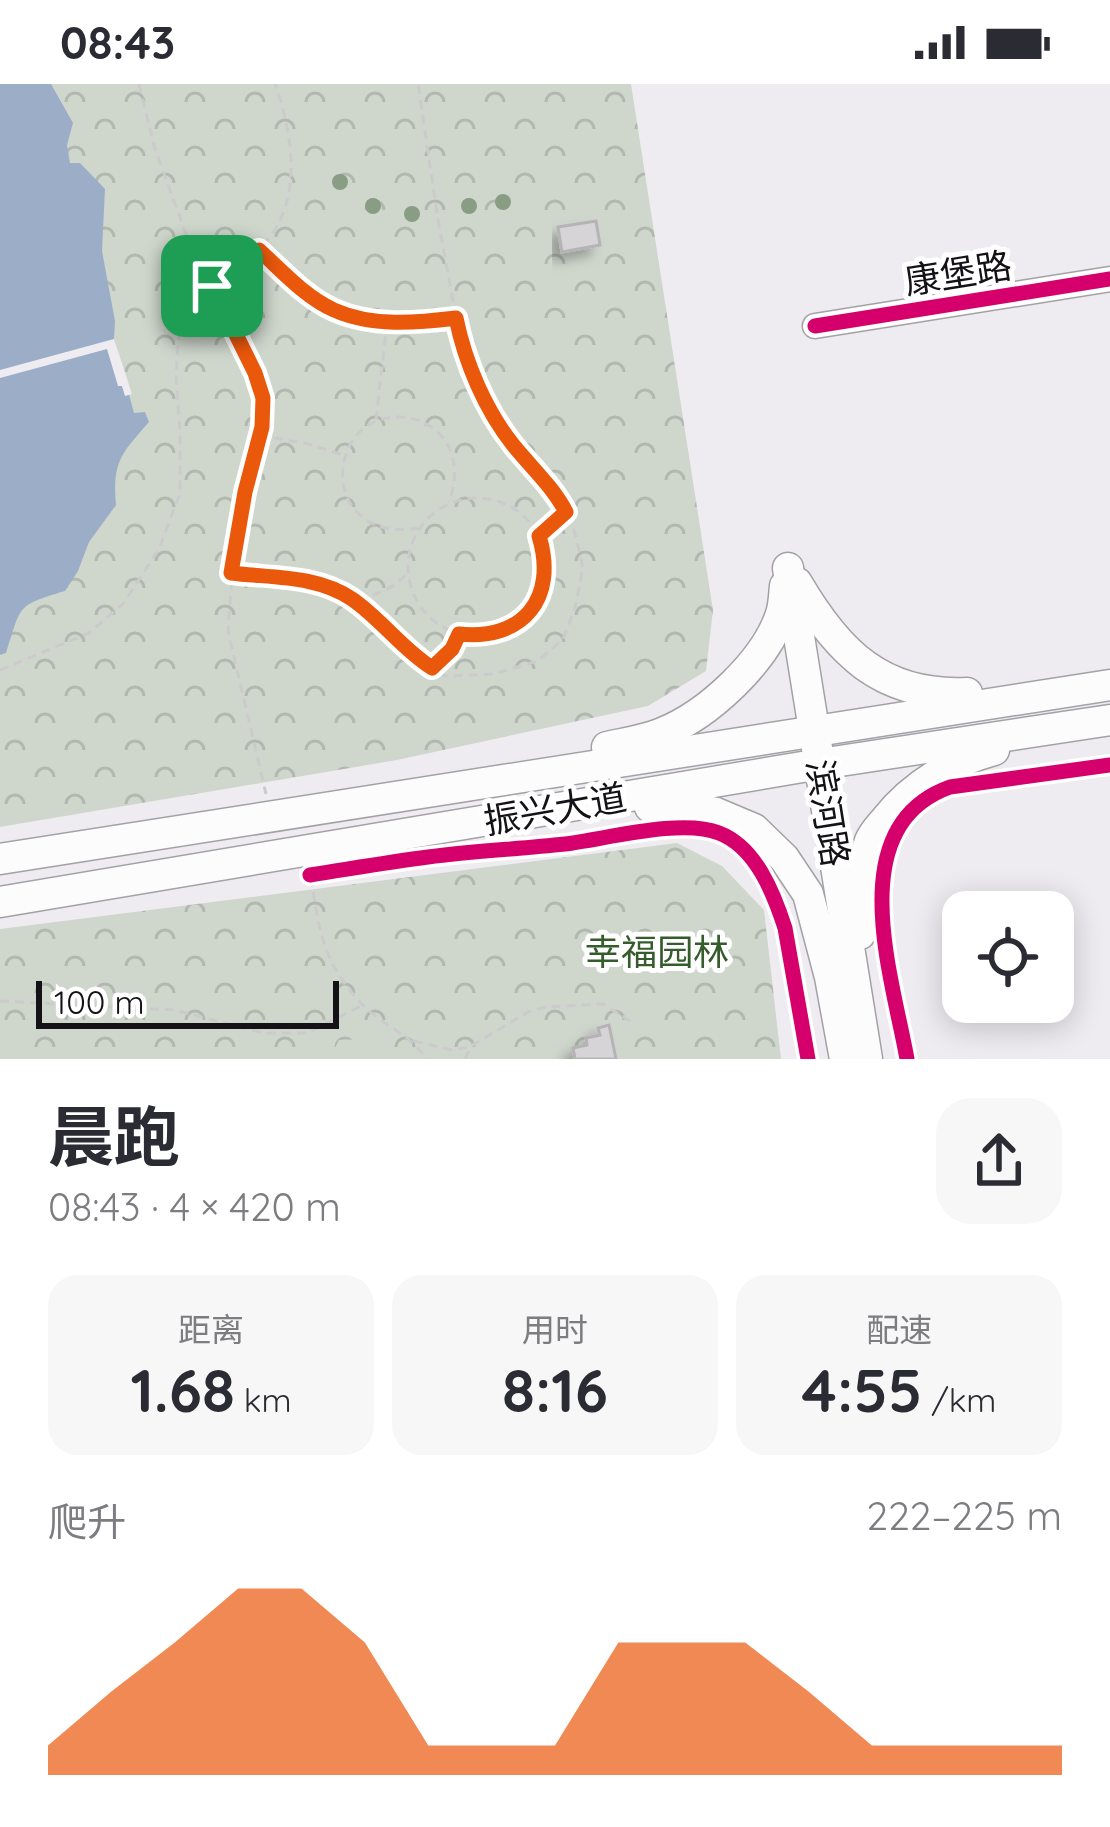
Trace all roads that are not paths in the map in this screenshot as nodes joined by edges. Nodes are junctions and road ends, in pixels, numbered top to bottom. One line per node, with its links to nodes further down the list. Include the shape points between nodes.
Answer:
1 (1110, 279): 2 (street, 康堡路)
2 (815, 326)
3 (788, 568): 4 (main road, via 838,644 901,685 935,694); 6 (main road, 滨河路); 8 (main road, via 766,645 692,717 662,733)
4 (1101, 687): 6 (main road, 振兴大道)
5 (1103, 721): 7 (main road, 振兴大道); 13 (main road, via 977,755 928,779 870,839 858,920)
6 (814, 733): 7 (main road, 滨河路); 8 (main road, 振兴大道)
7 (820, 764): 9 (main road, 振兴大道); 13 (main road, 滨河路)
8 (436, 791): 10 (main road, 振兴大道)
9 (477, 822): 11 (main road, 振兴大道); 12 (main road, via 673,805 754,829 808,894)
10 (0, 859)
11 (0, 902)
12 (845, 1059)
13 (870, 1059)

